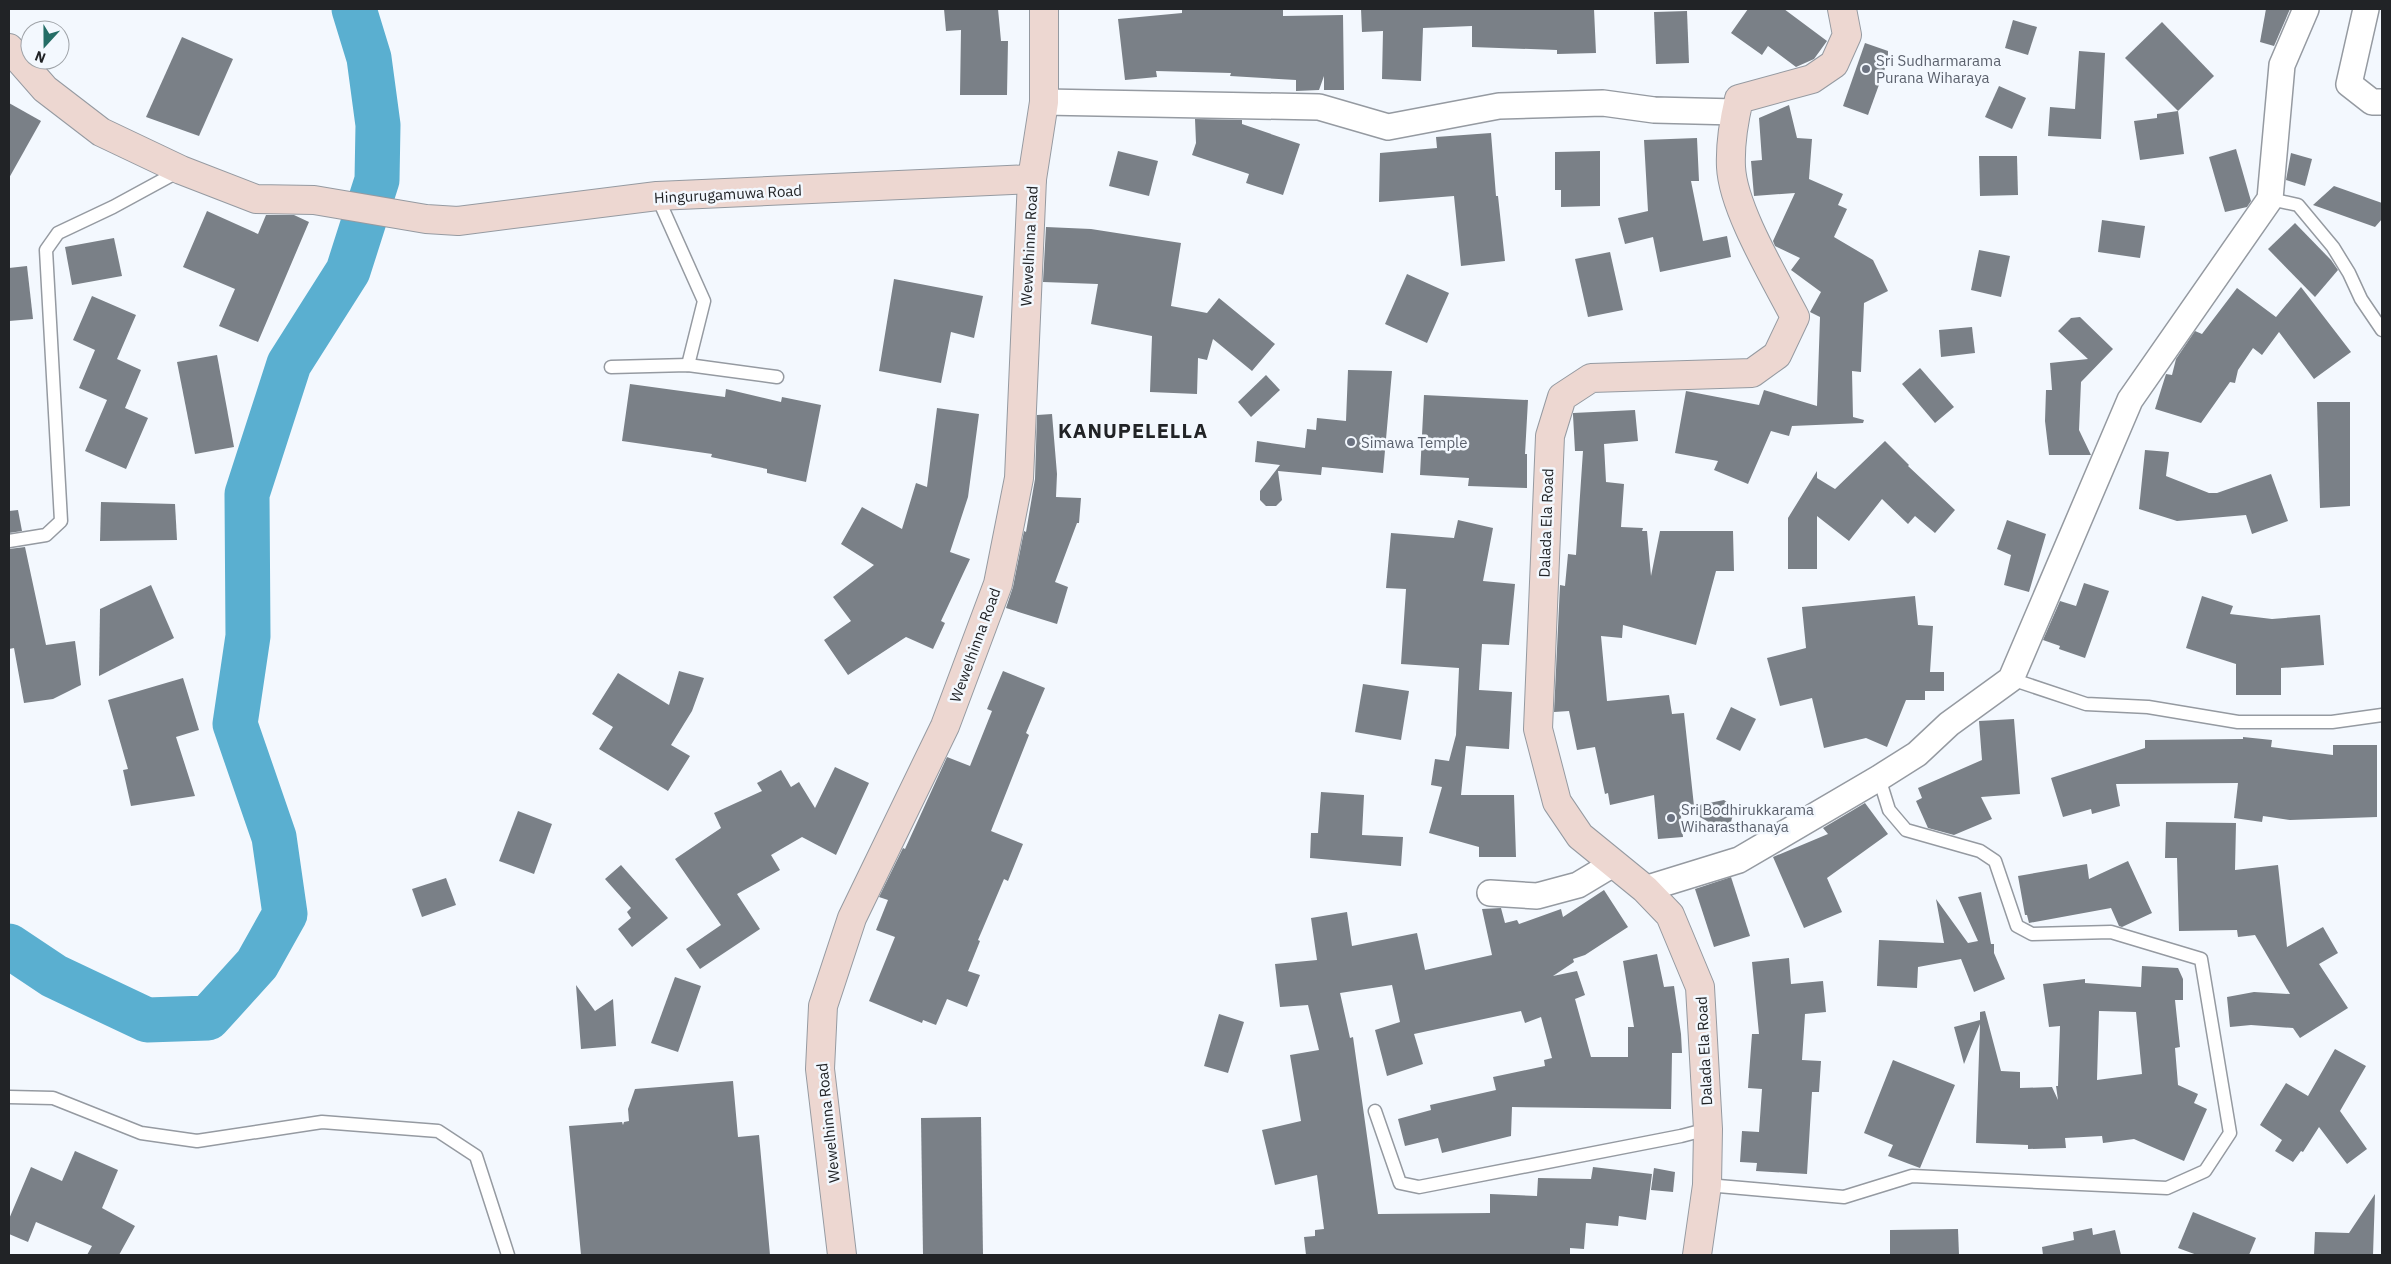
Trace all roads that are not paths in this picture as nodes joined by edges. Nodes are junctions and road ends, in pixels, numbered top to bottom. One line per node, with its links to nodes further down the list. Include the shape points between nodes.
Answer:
1 (1044, 9): 6 (street, Wewelhinna Road)
2 (1842, 9): 8 (street, via 1847,35 1834,64 1812,79 1739,99)
3 (2306, 9): 12 (street, via 2282,65)
4 (2366, 9): 7 (street, via 2349,84 2372,102)
5 (9, 48): 9 (street, via 45,89 101,132)
6 (1044, 102): 8 (street, via 1319,107 1388,127 1499,106 1603,103 1654,110); 10 (street, Wewelhinna Road)
7 (2382, 102)
8 (1736, 112): 21 (street, Dalada Ela Road, via 1731,168 1741,209 1794,317 1777,355 1752,373 1590,378 1562,397 1550,436 1538,729 1557,802 1580,836)
9 (181, 170): 11 (street, Hingurugamuwa Road, via 256,200 314,200 426,219 458,220); 17 (lane, via 58,233 46,250 62,521 46,535)
10 (1032, 179): 11 (street, Hingurugamuwa Road); 29 (street, Wewelhinna Road, via 1019,478 998,584 945,726 852,918 823,1006 820,1069)
11 (657, 196): 14 (lane, via 704,301)
12 (2270, 199): 13 (lane, via 2298,205 2333,247); 18 (street, via 2130,400)
13 (2382, 330)
14 (688, 366): 15 (lane); 16 (lane)
15 (611, 367)
16 (777, 377)
17 (9, 541)
18 (2011, 679): 19 (lane, via 2086,704 2148,708 2238,722 2332,722); 20 (street, via 1949,724 1917,754)
19 (2382, 715)
20 (1880, 778): 22 (street, via 1739,860); 27 (lane, via 1889,810 1906,830 1980,851 1995,862 2016,926 2032,934 2111,932 2201,959 2230,1133 2206,1171 2167,1188 1912,1176 1844,1197)
21 (1613, 864): 22 (street, Dalada Ela Road); 23 (street, via 1578,884 1537,896)
22 (1645, 889): 26 (street, Dalada Ela Road, via 1670,915 1700,987)
23 (1490, 893)
24 (9, 1097): 28 (lane, via 53,1098 141,1133 197,1141 322,1122 438,1131 476,1156)
25 (1375, 1111): 26 (lane, via 1400,1183 1419,1187)
26 (1708, 1129): 27 (street, Dalada Ela Road)
27 (1707, 1185): 30 (street, Dalada Ela Road)
28 (508, 1255)
29 (842, 1255)
30 (1697, 1255)

